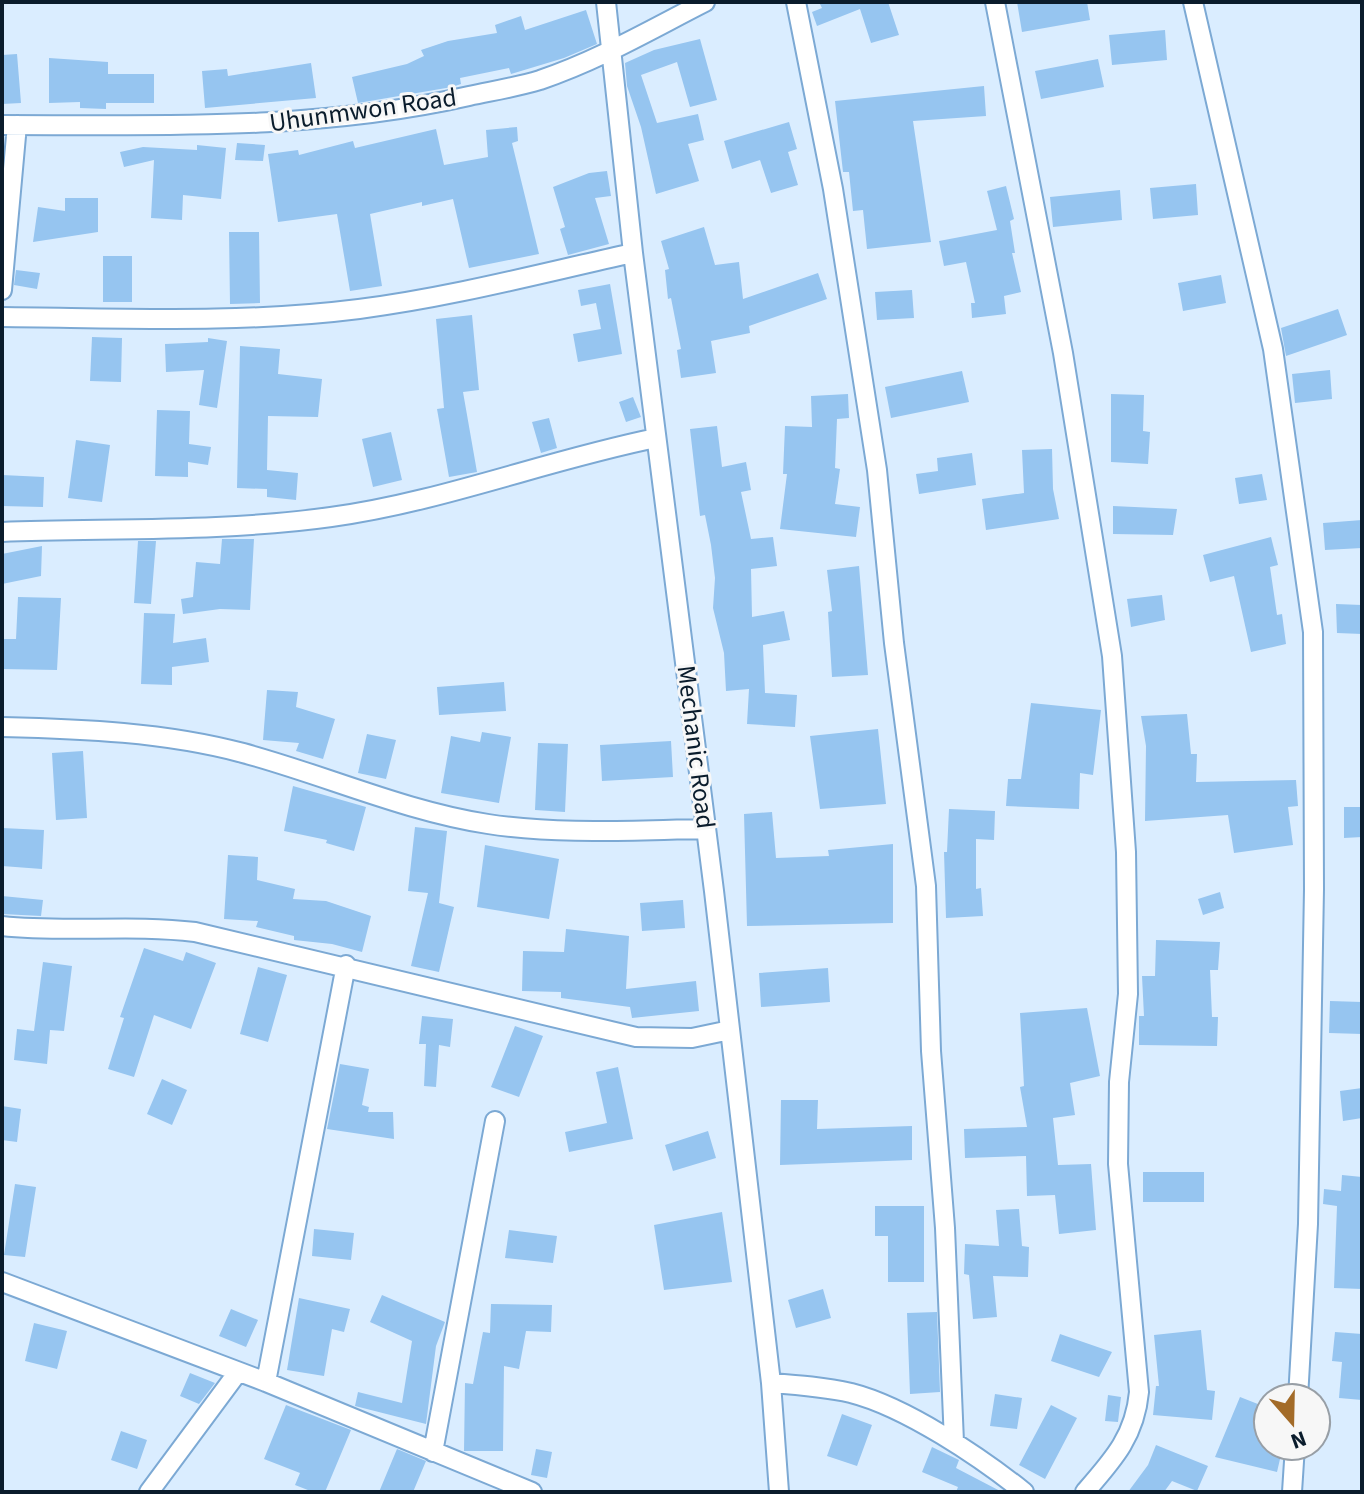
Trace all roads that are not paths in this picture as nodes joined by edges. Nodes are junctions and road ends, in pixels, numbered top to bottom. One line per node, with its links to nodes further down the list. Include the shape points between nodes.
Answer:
1 (606, 2): 6 (street, Mechanic Road)
2 (705, 2): 6 (street, Uhunmwon Road)
3 (796, 2): 24 (street, via 833,189 877,470 926,886)
4 (995, 2): 31 (street, via 1102,583 1114,672 1126,852 1128,994 1118,1164 1139,1392 1137,1417 1125,1445)
5 (1193, 2): 22 (street, via 1273,349 1313,632 1308,1224)
6 (609, 54): 7 (street, Uhunmwon Road, via 538,80 425,106 342,118 251,125); 8 (street, Mechanic Road)
7 (9, 125): 9 (street)
8 (633, 253): 10 (street, via 358,309 227,318); 11 (street, Mechanic Road)
9 (2, 290)
10 (2, 317)
11 (656, 438): 12 (street, via 331,517); 14 (street, Mechanic Road)
12 (2, 532)
13 (2, 727): 14 (street, via 135,732 207,745 416,808 489,824)
14 (706, 829): 17 (street, Mechanic Road)
15 (2, 926): 16 (street, via 186,931)
16 (346, 965): 17 (street, via 636,1037 692,1038); 21 (street)
17 (730, 1030): 23 (street, Mechanic Road)
18 (495, 1121): 25 (street)
19 (2, 1282): 20 (street)
20 (238, 1372): 21 (street); 27 (street)
21 (266, 1382): 25 (street)
22 (1299, 1382)
23 (771, 1383): 24 (street, via 853,1394); 29 (street, Mechanic Road)
24 (954, 1442): 30 (street)
25 (433, 1452): 28 (street)
26 (1294, 1462): 32 (street)
27 (149, 1492)
28 (532, 1492)
29 (779, 1492)
30 (1024, 1492)
31 (1085, 1492)
32 (1292, 1492)

